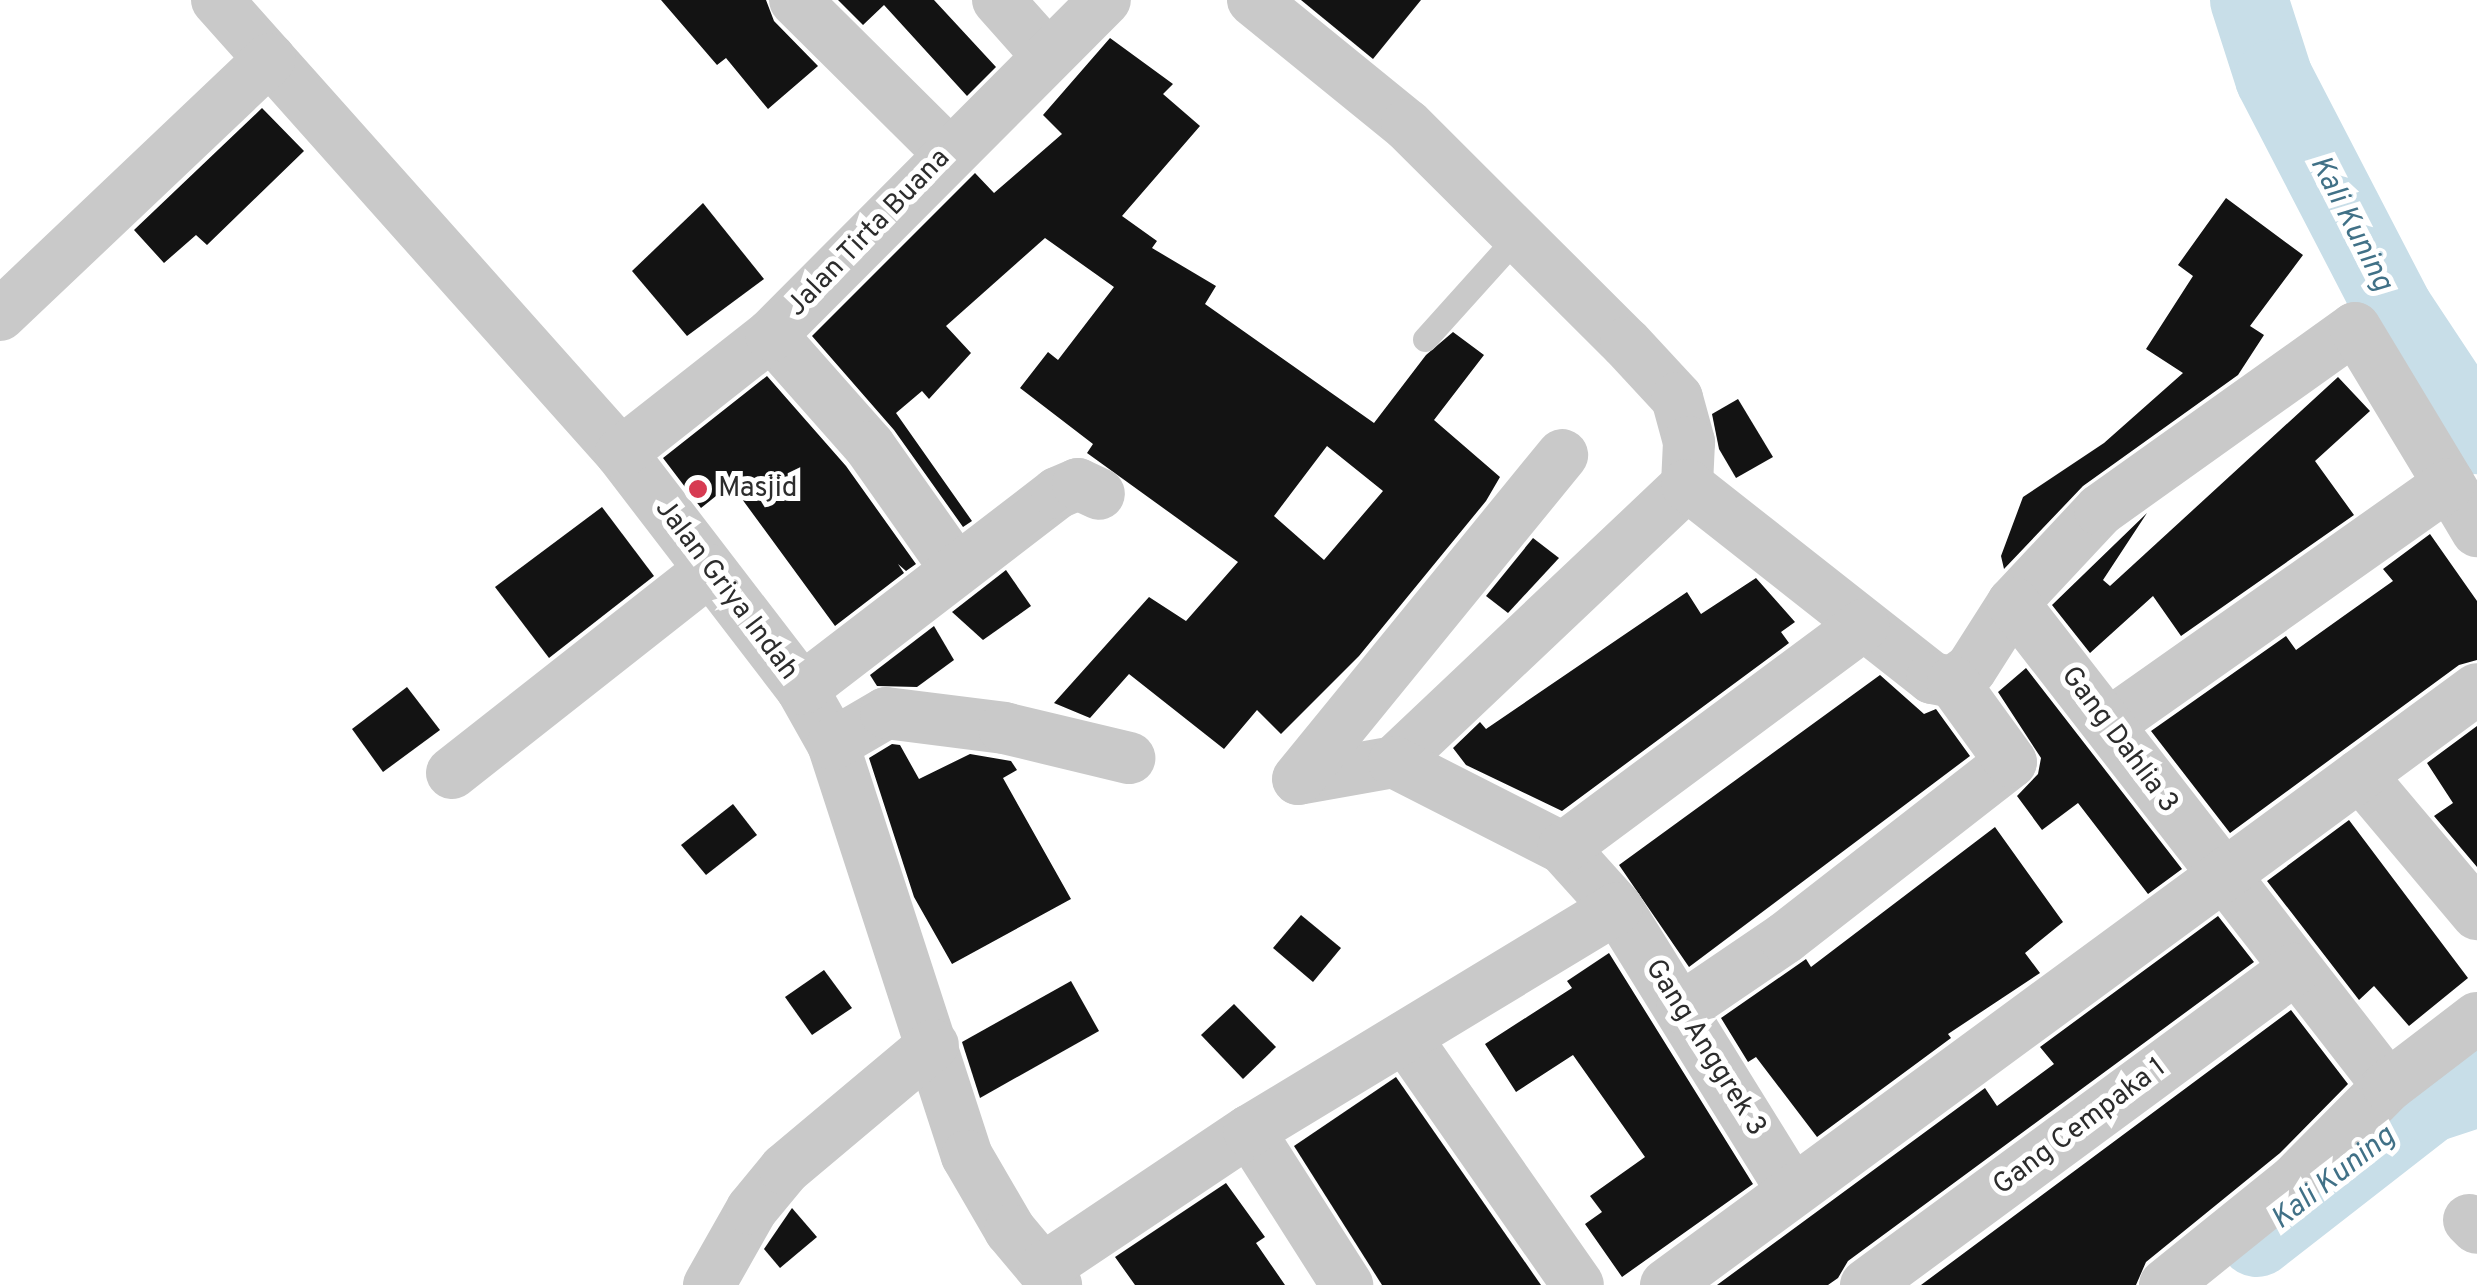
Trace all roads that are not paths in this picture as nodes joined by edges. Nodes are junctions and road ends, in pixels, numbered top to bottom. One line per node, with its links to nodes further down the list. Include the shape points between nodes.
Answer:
1 (217, 0): 7 (street, Jalan Griya Indah)
2 (794, 0): 8 (street)
3 (998, 0): 6 (street)
4 (1105, 0): 6 (street, Jalan Tirta Buana)
5 (1253, 0): 9 (street, via 1408,125)
6 (1048, 56): 8 (street, Jalan Tirta Buana)
7 (270, 59): 10 (street); 13 (street, Jalan Griya Indah)
8 (947, 151): 11 (street, Jalan Tirta Buana)
9 (1515, 239): 12 (lane); 16 (street, via 1661,382 1689,442)
10 (0, 315)
11 (771, 336): 13 (street, Jalan Tirta Buana); 19 (street, via 870,446)
12 (1424, 339)
13 (622, 453): 20 (street, Jalan Griya Indah)
14 (1562, 454): 29 (street, via 1298,779)
15 (2449, 484): 18 (street); 21 (street, via 2355,328 2100,510); 26 (street)
16 (1687, 485): 22 (street); 29 (street)
17 (1100, 494): 19 (street, via 1078,484 1057,492)
18 (2477, 531)
19 (956, 569): 24 (street)
20 (710, 570): 24 (street, Jalan Griya Indah); 30 (street)
21 (2013, 603): 23 (street, via 1970,669); 26 (street, Gang Dahlia 3)
22 (1862, 626): 23 (street, via 1932,678); 32 (street)
23 (1954, 682): 37 (street, via 2010,762 1785,938)
24 (802, 689): 27 (street, Jalan Griya Indah)
25 (2477, 689): 31 (street)
26 (2109, 724): 33 (street, Gang Dahlia 3)
27 (833, 744): 28 (street, via 886,714 988,725); 40 (street, Jalan Griya Indah)
28 (1128, 758)
29 (1394, 762): 32 (street)
30 (452, 774)
31 (2360, 775): 33 (street); 35 (street)
32 (1563, 848): 34 (street, Gang Anggrek 3)
33 (2222, 878): 36 (street, Gang Dahlia 3); 43 (street)
34 (1618, 908): 37 (street, Gang Anggrek 3); 39 (street)
35 (2477, 914)
36 (2295, 969): 41 (street, Gang Dahlia 3); 49 (street, Gang Cempaka 1)
37 (1682, 1008): 43 (street, Gang Anggrek 3)
38 (2477, 1018): 41 (street)
39 (1406, 1037): 42 (street); 47 (street)
40 (933, 1045): 44 (street, Jalan Griya Indah, via 967,1156 1010,1230); 45 (street, via 786,1169 752,1209)
41 (2388, 1086): 50 (street, via 2294,1181)
42 (1249, 1131): 44 (street); 46 (street)
43 (1792, 1190): 48 (street)
44 (1050, 1277)
45 (710, 1285)
46 (1347, 1285)
47 (1578, 1285)
48 (1666, 1285)
49 (1866, 1285)
50 (2165, 1285)

